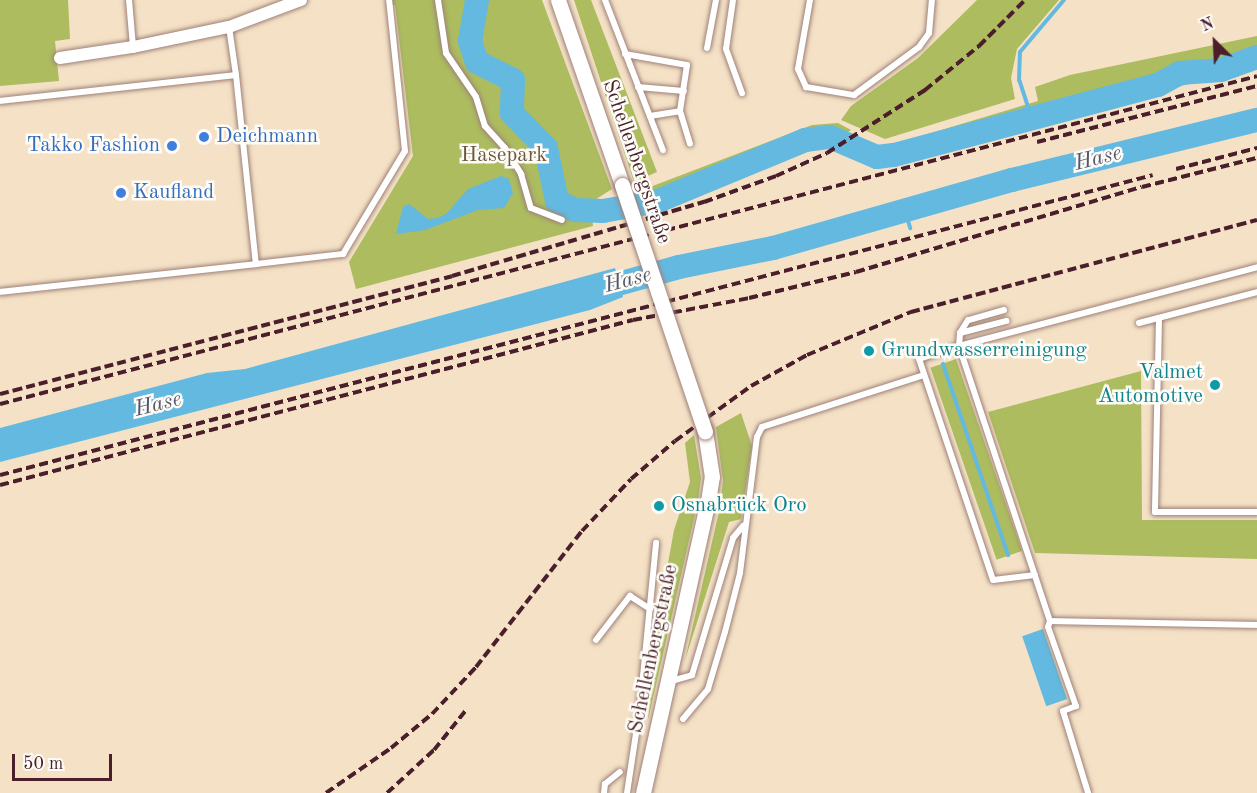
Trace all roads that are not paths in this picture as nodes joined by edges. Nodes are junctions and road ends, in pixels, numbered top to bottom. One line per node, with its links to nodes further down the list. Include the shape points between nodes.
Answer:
1 (129, 0): 12 (lane)
2 (301, 0): 11 (street)
3 (438, 0): 25 (lane, via 446,53 476,97 485,126 521,174 531,208)
4 (558, 0): 45 (street, Schellenbergstraße, bridge, via 705,431 712,477)
5 (605, 0): 14 (lane)
6 (716, 0): 13 (lane)
7 (733, 0): 19 (lane, via 726,49)
8 (810, 0): 9 (lane, via 798,69 806,87 854,95 919,47 929,33)
9 (932, 0)
10 (390, 3): 26 (lane, via 405,151 343,254)
11 (229, 27): 12 (street); 16 (lane)
12 (133, 47): 15 (street)
13 (707, 48)
14 (625, 54): 17 (lane); 18 (lane, via 686,64)
15 (60, 58)
16 (236, 75): 20 (lane); 26 (lane)
17 (638, 87): 18 (lane); 22 (lane)
18 (684, 91): 21 (lane)
19 (742, 93)
20 (0, 101)
21 (680, 111): 22 (lane); 23 (lane)
22 (650, 116): 24 (lane)
23 (690, 143)
24 (663, 150)
25 (562, 220)
26 (256, 264): 28 (lane)
27 (1257, 267): 35 (lane)
28 (0, 292)
29 (1257, 292): 31 (lane)
30 (1004, 310): 34 (lane, via 968,320)
31 (1159, 318): 33 (lane); 37 (lane, via 1155,513)
32 (1006, 321): 34 (lane)
33 (1139, 323)
34 (960, 333): 35 (lane)
35 (959, 346): 36 (lane, via 919,359); 40 (lane)
36 (924, 375): 38 (lane, via 762,427); 40 (lane, via 993,580)
37 (1257, 512)
38 (744, 524): 45 (lane, via 733,538 692,675); 46 (lane, via 740,573 708,689)
39 (656, 543): 41 (lane)
40 (1035, 575): 42 (lane)
41 (650, 609): 44 (lane, via 630,596); 49 (lane)
42 (1050, 621): 43 (lane); 51 (lane, via 1047,627 1076,706 1063,711)
43 (1257, 625)
44 (596, 640)
45 (668, 682): 50 (street, Schellenbergstraße)
46 (683, 719)
47 (620, 772): 48 (lane, via 605,784)
48 (604, 793)
49 (627, 793)
50 (644, 793)
51 (1088, 793)

